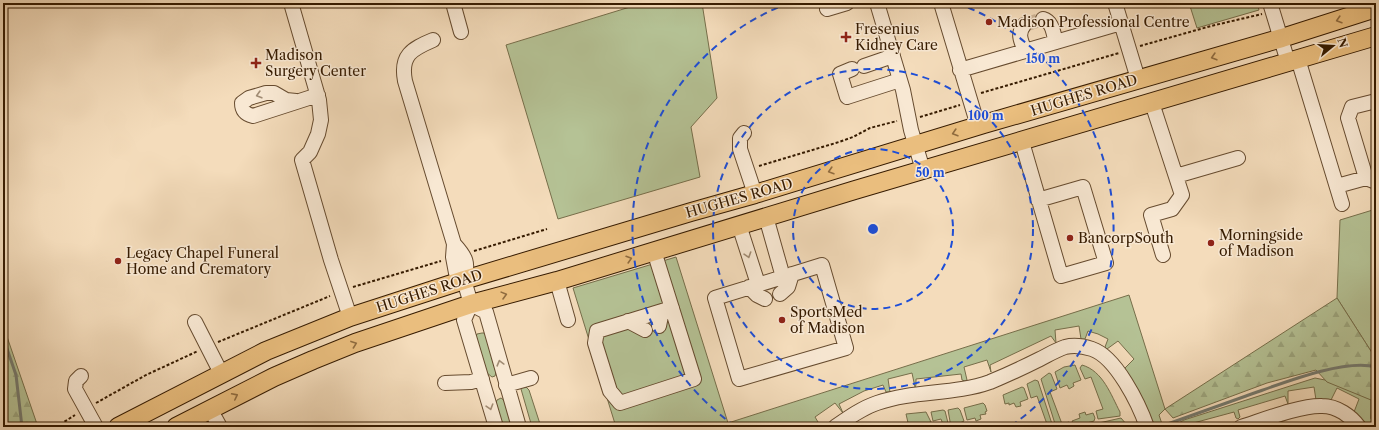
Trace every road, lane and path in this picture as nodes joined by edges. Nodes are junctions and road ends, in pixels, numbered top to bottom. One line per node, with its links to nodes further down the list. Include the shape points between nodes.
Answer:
1 (291, 3): 28 (street)
2 (453, 3): 14 (street)
3 (847, 3): 10 (street)
4 (877, 3): 22 (street)
5 (940, 3): 24 (street)
6 (1115, 3): 12 (street)
7 (1297, 3): 8 (path)
8 (1273, 8): 16 (street); 19 (path)
9 (1376, 8): 16 (main road, HUGHES ROAD, one-way to 16)
10 (827, 9)
11 (1043, 19): 18 (street, via 1048,20 1051,25)
12 (1121, 23): 18 (street); 25 (street)
13 (1024, 25): 20 (street, via 1020,30)
14 (461, 32)
15 (1376, 36): 23 (main road, HUGHES ROAD)
16 (1282, 38): 23 (street); 25 (main road, HUGHES ROAD, one-way to 25)
17 (433, 40): 51 (street, via 416,47 407,57 403,69)
18 (1056, 42): 20 (street)
19 (1137, 47)
20 (1025, 51): 24 (street)
21 (1122, 52): 27 (path)
22 (893, 56): 26 (street); 26 (street, via 840,74 847,97)
23 (1293, 61): 31 (main road, HUGHES ROAD); 44 (street)
24 (960, 70): 35 (street)
25 (1138, 78): 35 (main road, HUGHES ROAD)
26 (900, 80): 38 (street)
27 (976, 94)
28 (318, 95): 29 (street); 58 (street, via 321,120 318,134 310,152 302,160)
29 (296, 101)
30 (1376, 101): 43 (street, via 1352,107 1348,118)
31 (1152, 103): 37 (main road, HUGHES ROAD); 42 (street)
32 (963, 104): 33 (path)
33 (916, 118)
34 (897, 121): 40 (path)
35 (978, 126): 38 (main road, HUGHES ROAD, one-way to 38)
36 (744, 133): 40 (street, via 740,138 740,149)
37 (1022, 142): 41 (main road, HUGHES ROAD); 46 (street)
38 (915, 145): 41 (street); 45 (main road, HUGHES ROAD, one-way to 45)
39 (1238, 158): 42 (street)
40 (747, 170): 45 (street)
41 (923, 170): 48 (main road, HUGHES ROAD)
42 (1176, 176): 53 (street, via 1182,195 1172,209 1151,215)
43 (1371, 180): 44 (street)
44 (1337, 186): 47 (street)
45 (755, 194): 55 (main road, HUGHES ROAD)
46 (1038, 200): 46 (street, via 1061,276 1106,263 1083,187)
47 (1342, 204)
48 (766, 217): 49 (main road, HUGHES ROAD); 54 (street)
49 (739, 225): 52 (main road, HUGHES ROAD); 57 (street, one-way to 57)
50 (547, 229): 51 (path)
51 (457, 252): 55 (street, via 467,269); 58 (path)
52 (654, 252): 56 (main road, HUGHES ROAD, one-way to 52); 62 (street)
53 (1163, 255)
54 (788, 275): 57 (street); 57 (street, via 822,265 846,348 739,379 714,298); 59 (street, via 788,287)
55 (464, 280): 61 (street); 63 (main road, HUGHES ROAD)
56 (557, 281): 61 (main road, HUGHES ROAD, one-way to 56); 64 (street)
57 (754, 286): 60 (street, via 757,295)
58 (341, 292): 63 (street); 69 (path)
59 (780, 294)
60 (765, 299)
61 (472, 304): 73 (street, via 464,320); 75 (street, one-way to 61, via 486,312); 77 (main road, HUGHES ROAD, one-way to 61, via 327,354)
62 (667, 309): 65 (street); 65 (street, via 694,379 620,403 610,390 595,343 597,331); 67 (street)
63 (350, 317): 70 (main road, HUGHES ROAD, via 266,351)
64 (568, 320)
65 (628, 321): 68 (street)
66 (195, 322): 69 (street)
67 (659, 326)
68 (645, 330)
69 (207, 347): 70 (street); 76 (path, via 146,375)
70 (221, 373): 81 (main road, HUGHES ROAD)
71 (81, 376): 76 (street, via 76,381 75,389)
72 (531, 378): 75 (street)
73 (482, 379): 74 (street); 83 (street, one-way to 83)
74 (445, 383)
75 (506, 385): 84 (street)
76 (86, 409): 79 (path); 80 (street)
77 (210, 409): 78 (main road, HUGHES ROAD); 82 (street)
78 (182, 426)
79 (56, 427)
80 (96, 427)
81 (118, 427)
82 (220, 427)
83 (496, 427)
84 (519, 427)
85 (835, 427): 86 (street, via 860,410 877,403 902,396 978,386 1056,350 1074,346 1093,350 1109,361 1132,395)
86 (1146, 427)
87 (1241, 427): 88 (street, via 1299,410 1323,406 1347,414)
88 (1359, 427)

